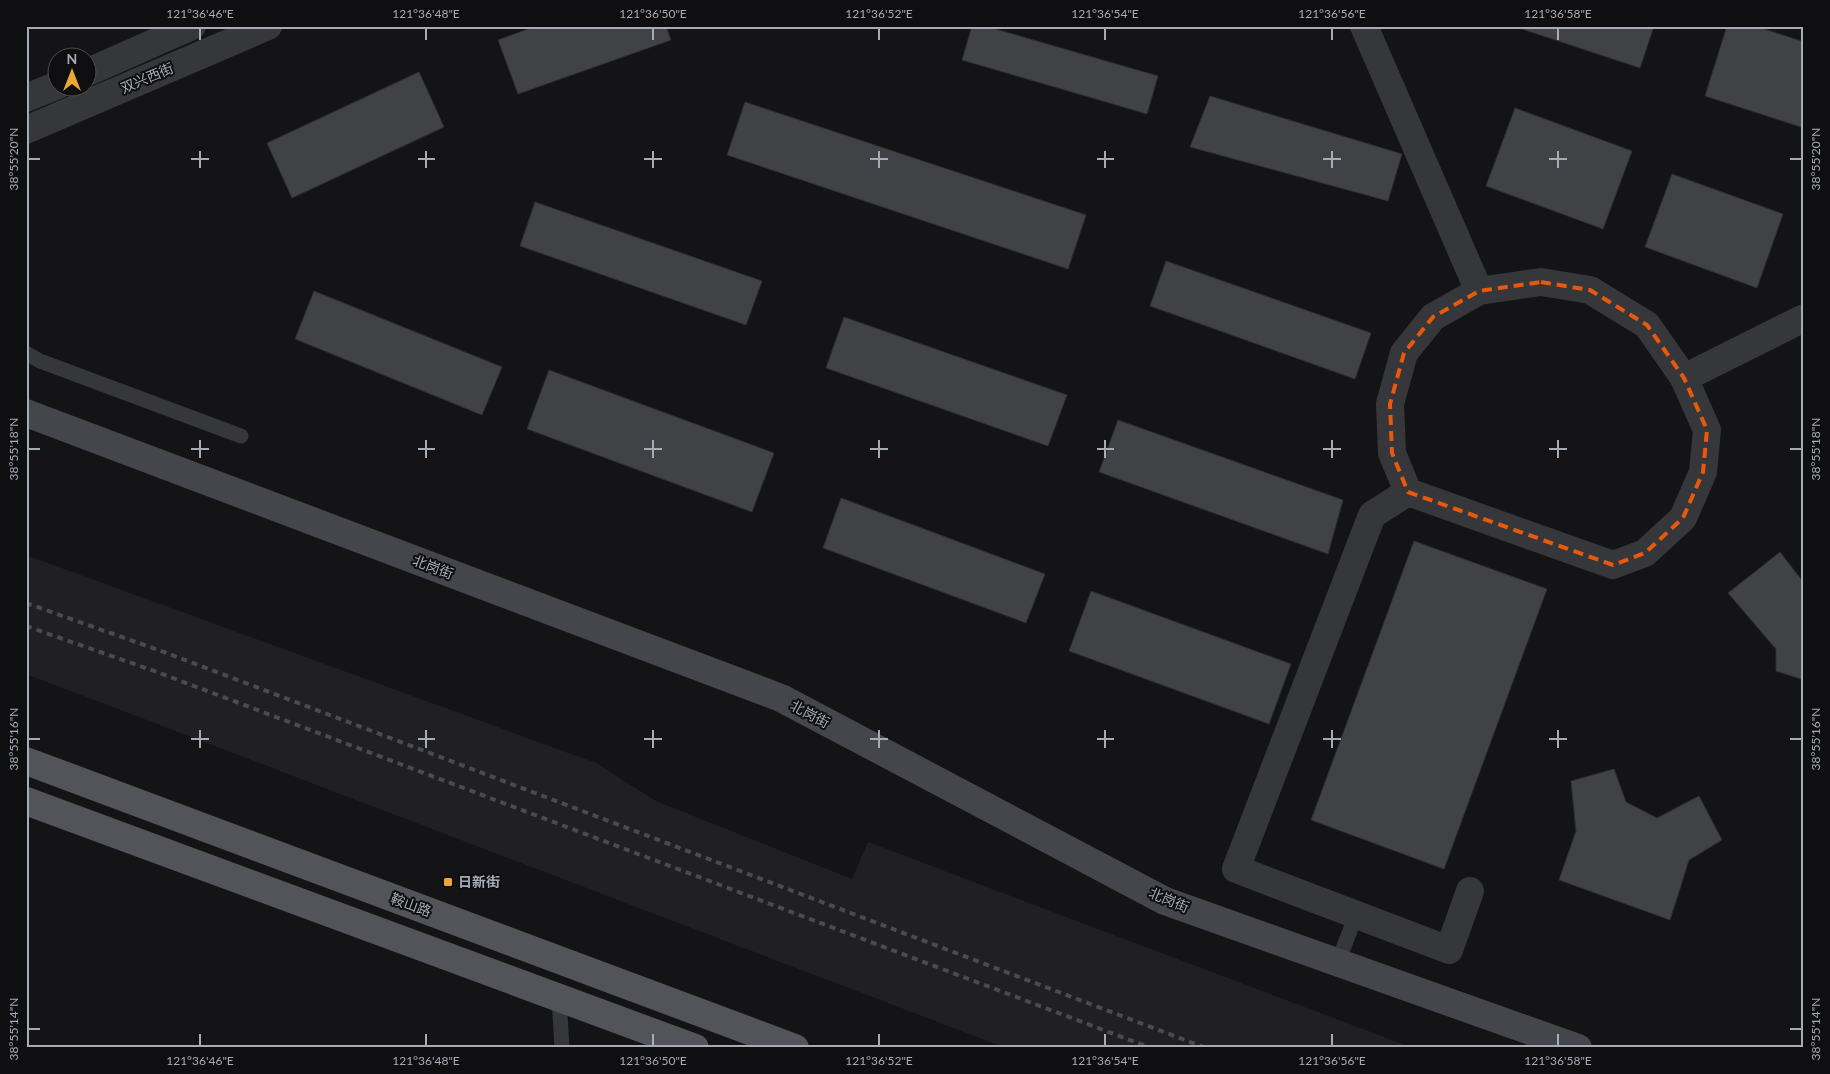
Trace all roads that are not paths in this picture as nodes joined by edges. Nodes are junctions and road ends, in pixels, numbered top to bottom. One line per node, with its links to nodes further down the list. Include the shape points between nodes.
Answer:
1 (192, 26): 4 (street)
2 (268, 26): 7 (street, 双兴西街)
3 (1364, 26): 8 (street)
4 (98, 68)
5 (48, 89): 6 (street)
6 (26, 98)
7 (26, 130)
8 (1480, 292): 11 (street, via 1541,282 1590,290 1647,325); 14 (street, via 1434,317 1404,353 1390,404 1392,453)
9 (1804, 318): 11 (street)
10 (26, 353): 13 (lane)
11 (1684, 378): 14 (street, via 1707,430 1703,472 1683,518 1645,553 1613,565)
12 (26, 413): 19 (main road, 北岗街, via 781,698 1165,901)
13 (241, 436)
14 (1408, 492): 18 (street, via 1372,515 1236,869)
15 (26, 761): 23 (main road, 鞍山路)
16 (26, 801): 20 (main road)
17 (1470, 891): 18 (street, via 1448,950)
18 (1356, 915): 19 (lane)
19 (1338, 962): 24 (main road, 北岗街)
20 (559, 998): 21 (lane); 22 (main road)
21 (562, 1048)
22 (695, 1048)
23 (796, 1048)
24 (1578, 1048)

